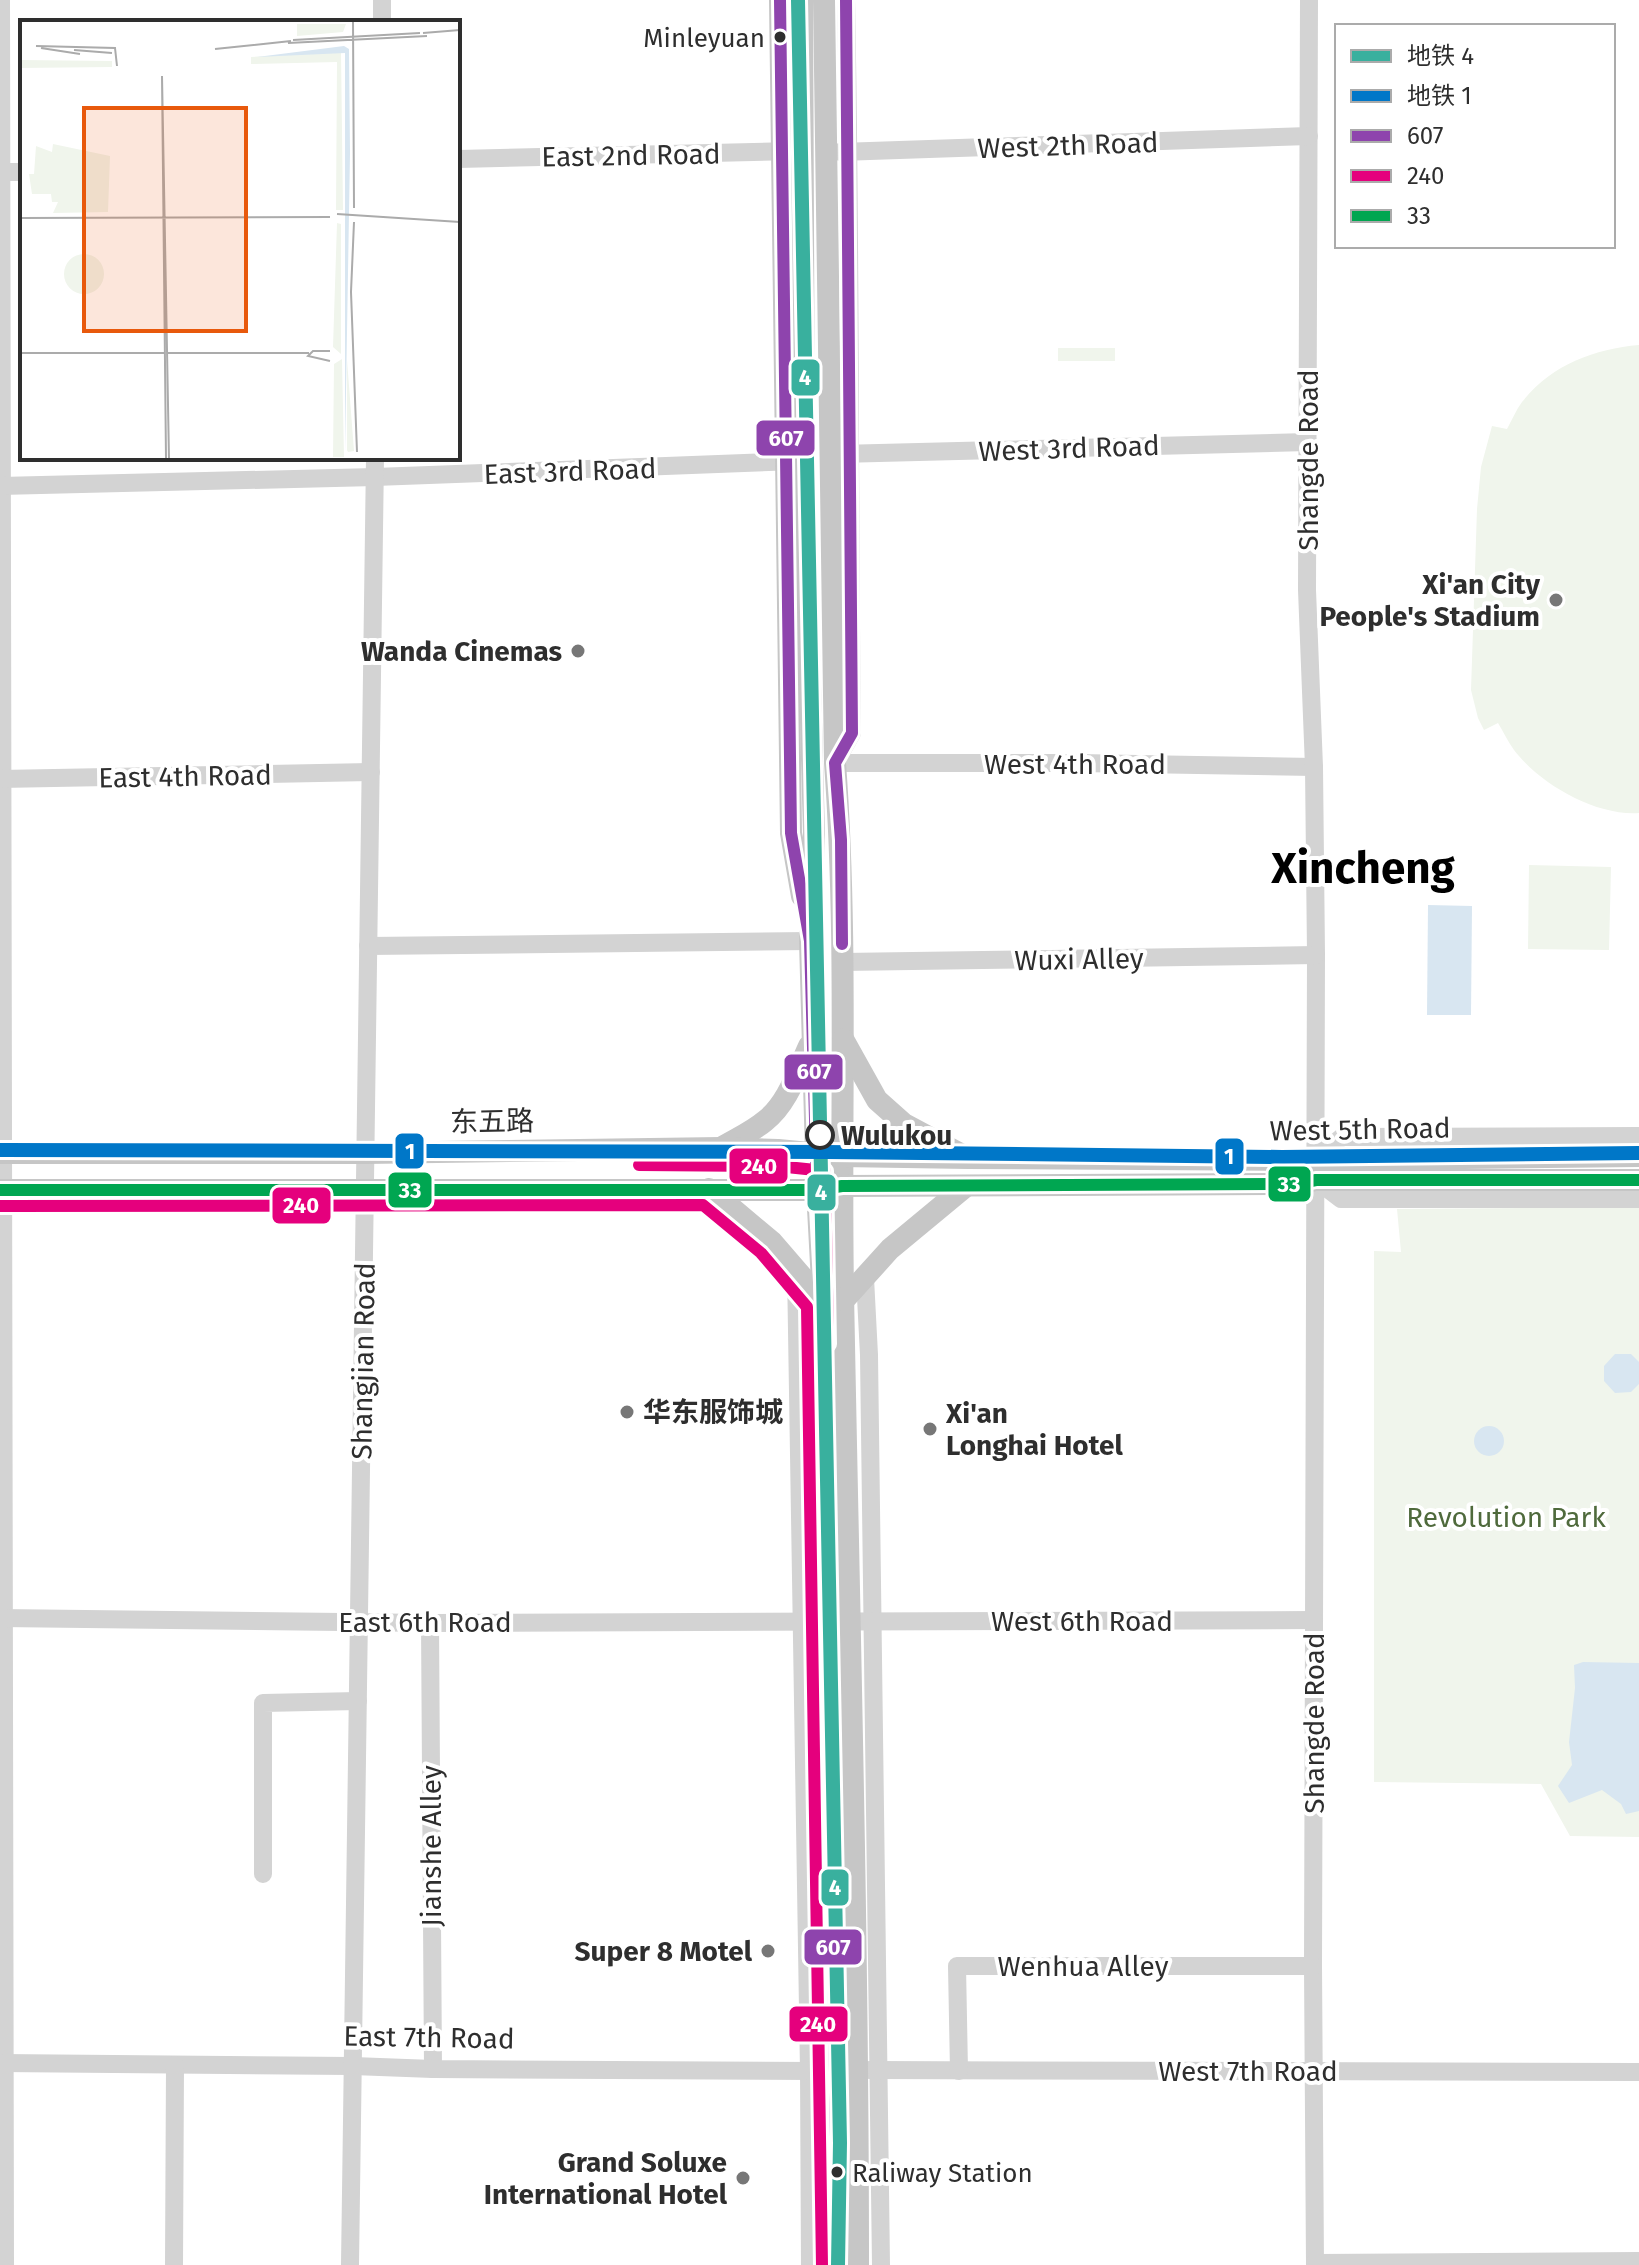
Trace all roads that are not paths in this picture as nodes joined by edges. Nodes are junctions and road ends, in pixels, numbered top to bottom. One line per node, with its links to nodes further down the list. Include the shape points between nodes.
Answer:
1 (1, 0): 11 (street)
2 (780, 0): 8 (main road)
3 (802, 0): 8 (main road)
4 (824, 0): 8 (main road)
5 (846, 0): 9 (street)
6 (1309, 0): 7 (street, Shangde Road)
7 (1309, 136): 9 (street, West 2th Road); 12 (street, Shangde Road)
8 (804, 152): 9 (street, West 2th Road); 10 (street, East 2nd Road); 13 (main road); 14 (main road)
9 (849, 152): 13 (street)
10 (460, 159)
11 (1, 172): 16 (street)
12 (1308, 442): 13 (street, West 3rd Road); 20 (street, Shangde Road)
13 (840, 454): 19 (main road)
14 (796, 462): 15 (street, East 3rd Road); 17 (main road); 18 (main road)
15 (375, 467): 16 (street, East 3rd Road); 21 (street, Shangjian Road)
16 (1, 486): 22 (street)
17 (811, 712): 18 (main road); 23 (main road)
18 (790, 737): 23 (main road, via 791,833)
19 (835, 763): 20 (street, West 4th Road); 26 (main road)
20 (1314, 767): 25 (street, Shangde Road)
21 (371, 772): 22 (street, East 4th Road); 24 (street, Shangjian Road)
22 (1, 779): 31 (street)
23 (810, 941): 24 (street); 28 (main road)
24 (368, 946): 32 (street, Shangjian Road)
25 (1316, 955): 26 (street, Wuxi Alley); 37 (street, Shangde Road)
26 (842, 962): 27 (main road)
27 (842, 1036): 34 (main road); 36 (main road, via 877,1100 904,1124)
28 (811, 1041): 30 (main road, via 784,1101 764,1122); 33 (main road)
29 (1639, 1136): 37 (street, via 1342,1137)
30 (721, 1148): 32 (main road, 东五路); 33 (main road, 东五路)
31 (2, 1153): 32 (main road, 东五路); 42 (street)
32 (365, 1153): 44 (street, Shangjian Road)
33 (816, 1154): 34 (main road, 东五路); 43 (main road)
34 (841, 1156): 36 (main road, West 5th Road); 39 (main road)
35 (1639, 1156): 37 (main road, West 5th Road)
36 (968, 1158): 37 (main road, West 5th Road)
37 (1315, 1170): 38 (main road, West 5th Road); 40 (main road, West 5th Road, via 1296,1184); 45 (street, via 1341,1199); 50 (street, Shangde Road)
38 (1639, 1180)
39 (842, 1186): 40 (main road, West 5th Road); 43 (main road, West 5th Road); 48 (main road)
40 (966, 1186): 47 (main road, via 890,1249)
41 (709, 1189): 43 (main road, West 5th Road); 44 (main road, West 5th Road); 46 (main road)
42 (2, 1190): 44 (main road, West 5th Road); 49 (street)
43 (817, 1190): 48 (main road)
44 (366, 1191): 51 (street, Shangjian Road)
45 (1639, 1199)
46 (796, 1269): 48 (main road); 53 (street)
47 (865, 1278): 48 (main road); 55 (street)
48 (833, 1301): 54 (main road)
49 (2, 1618): 51 (street, East 6th Road); 59 (street)
50 (1314, 1620): 55 (street, West 6th Road); 58 (street, Shangde Road)
51 (359, 1622): 52 (street, East 6th Road); 56 (street, Shangjian Road)
52 (430, 1623): 53 (street, East 6th Road); 62 (street, Jianshe Alley)
53 (801, 1623): 54 (street, East 6th Road); 63 (street)
54 (838, 1623): 55 (street, West 6th Road); 64 (main road)
55 (874, 1623): 64 (street)
56 (358, 1701): 57 (street, via 263,1703); 61 (street, Shangjian Road)
57 (263, 1874)
58 (1313, 1966): 65 (street, Wenhua Alley, via 957,1966); 66 (street, Shangde Road)
59 (2, 2063): 60 (street, East 7th Road); 70 (street)
60 (175, 2065): 61 (street, East 7th Road); 71 (street)
61 (353, 2066): 62 (street, East 7th Road); 72 (street, Shangjian Road)
62 (433, 2069): 63 (street, East 7th Road)
63 (809, 2071): 64 (street, East 7th Road); 73 (street)
64 (858, 2071): 65 (street, West 7th Road); 74 (main road); 75 (main road); 76 (street)
65 (959, 2071): 66 (street, West 7th Road)
66 (1313, 2071): 67 (street, West 7th Road); 69 (street, Shangde Road)
67 (1639, 2072)
68 (1639, 2261): 69 (street)
69 (1315, 2264)
70 (5, 2265)
71 (174, 2265)
72 (350, 2265)
73 (810, 2265)
74 (838, 2265)
75 (858, 2265)
76 (881, 2265)

